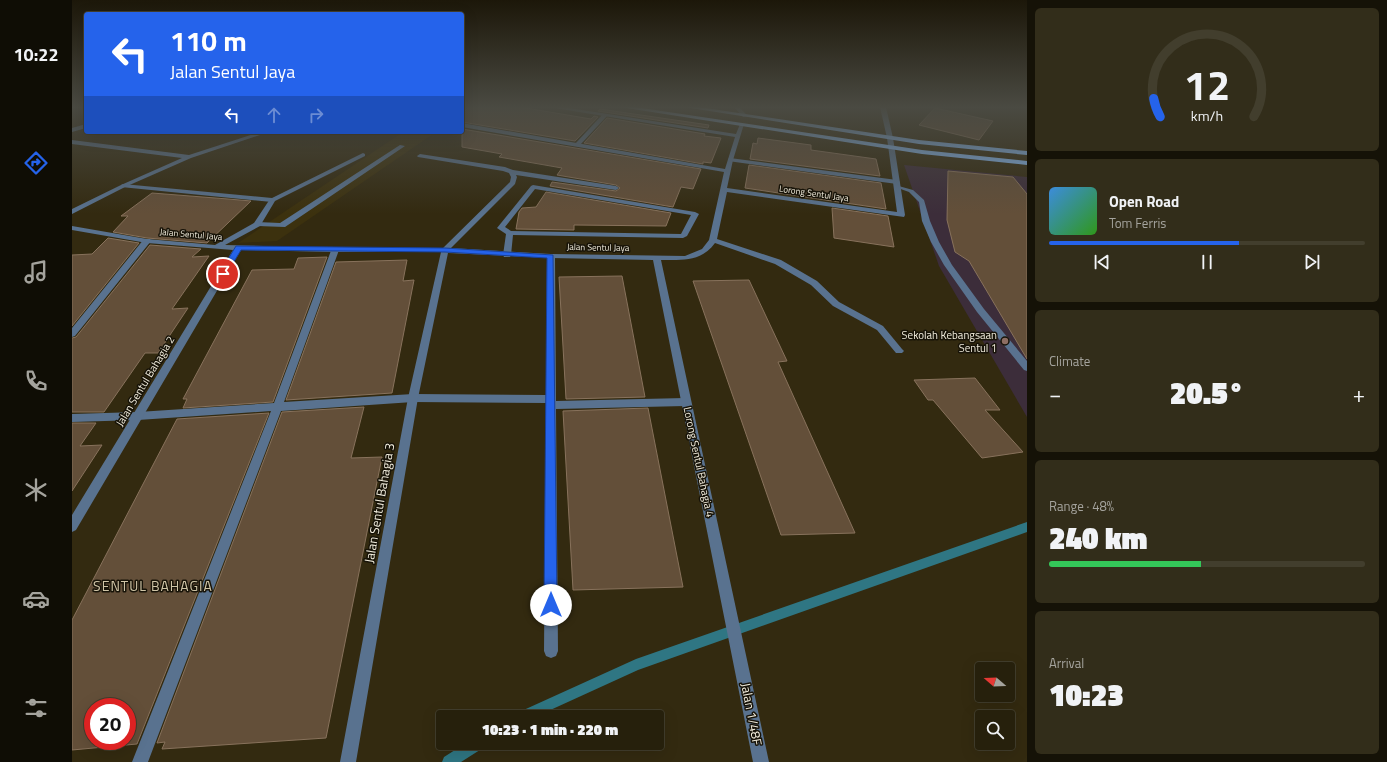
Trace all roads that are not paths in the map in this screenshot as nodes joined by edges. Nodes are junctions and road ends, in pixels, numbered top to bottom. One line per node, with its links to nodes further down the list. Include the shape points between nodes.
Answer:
1 (76, 143): 15 (street)
2 (233, 143): 15 (street)
3 (562, 143): 9 (street)
4 (579, 143): 9 (street)
5 (735, 143): 16 (street)
6 (857, 143): 11 (main road)
7 (891, 143): 11 (street)
8 (935, 143): 12 (main road)
9 (577, 145): 18 (street)
10 (402, 146): 26 (street, via 282,225)
11 (892, 148): 17 (main road); 20 (street)
12 (1027, 152)
13 (363, 155): 24 (street)
14 (420, 156): 19 (street)
15 (189, 157): 21 (street)
16 (730, 160): 18 (street); 20 (street)
17 (1027, 163)
18 (728, 171): 23 (street)
19 (511, 172): 22 (street); 34 (street, via 513,182)
20 (897, 184): 23 (street, Lorong Sentul Jaya, via 901,215); 40 (street, via 911,191 922,201 923,214 942,256)
21 (122, 186): 24 (street); 25 (street)
22 (616, 188)
23 (723, 189): 29 (street)
24 (272, 200): 26 (street)
25 (72, 212)
26 (257, 224): 31 (street)
27 (74, 230): 30 (street, Jalan Sentul Jaya)
28 (510, 233): 28 (street, via 683,236 695,214 533,187 501,228); 35 (street)
29 (713, 240): 37 (street, Jalan Sentul Jaya, via 705,251 686,258); 39 (street, via 778,262 814,283 836,304 880,328)
30 (148, 241): 31 (street, Jalan Sentul Jaya); 38 (street)
31 (216, 247): 32 (street, Jalan Sentul Jaya)
32 (238, 248): 33 (street, Jalan Sentul Jaya); 45 (street, Jalan Sentul Bahagia 2)
33 (335, 250): 34 (street, Jalan Sentul Jaya); 44 (street)
34 (445, 250): 35 (street, Jalan Sentul Jaya); 41 (street, Jalan Sentul Bahagia 3)
35 (507, 255): 36 (street, Jalan Sentul Jaya)
36 (551, 256): 37 (street, Jalan Sentul Jaya); 42 (street)
37 (657, 258): 43 (street, Lorong Sentul Bahagia 4)
38 (72, 334)
39 (899, 351)
40 (1027, 368)
41 (413, 398): 42 (street); 44 (street); 51 (street, Jalan Sentul Bahagia 3)
42 (551, 402): 43 (street); 48 (street)
43 (685, 402): 49 (street, Lorong Sentul Bahagia 4)
44 (278, 406): 45 (street); 50 (street)
45 (138, 416): 46 (street); 47 (street, Jalan Sentul Bahagia 2)
46 (72, 418)
47 (72, 526)
48 (551, 651)
49 (742, 666): 52 (street, Jalan 1/48F)
50 (140, 762)
51 (348, 762)
52 (761, 762)

